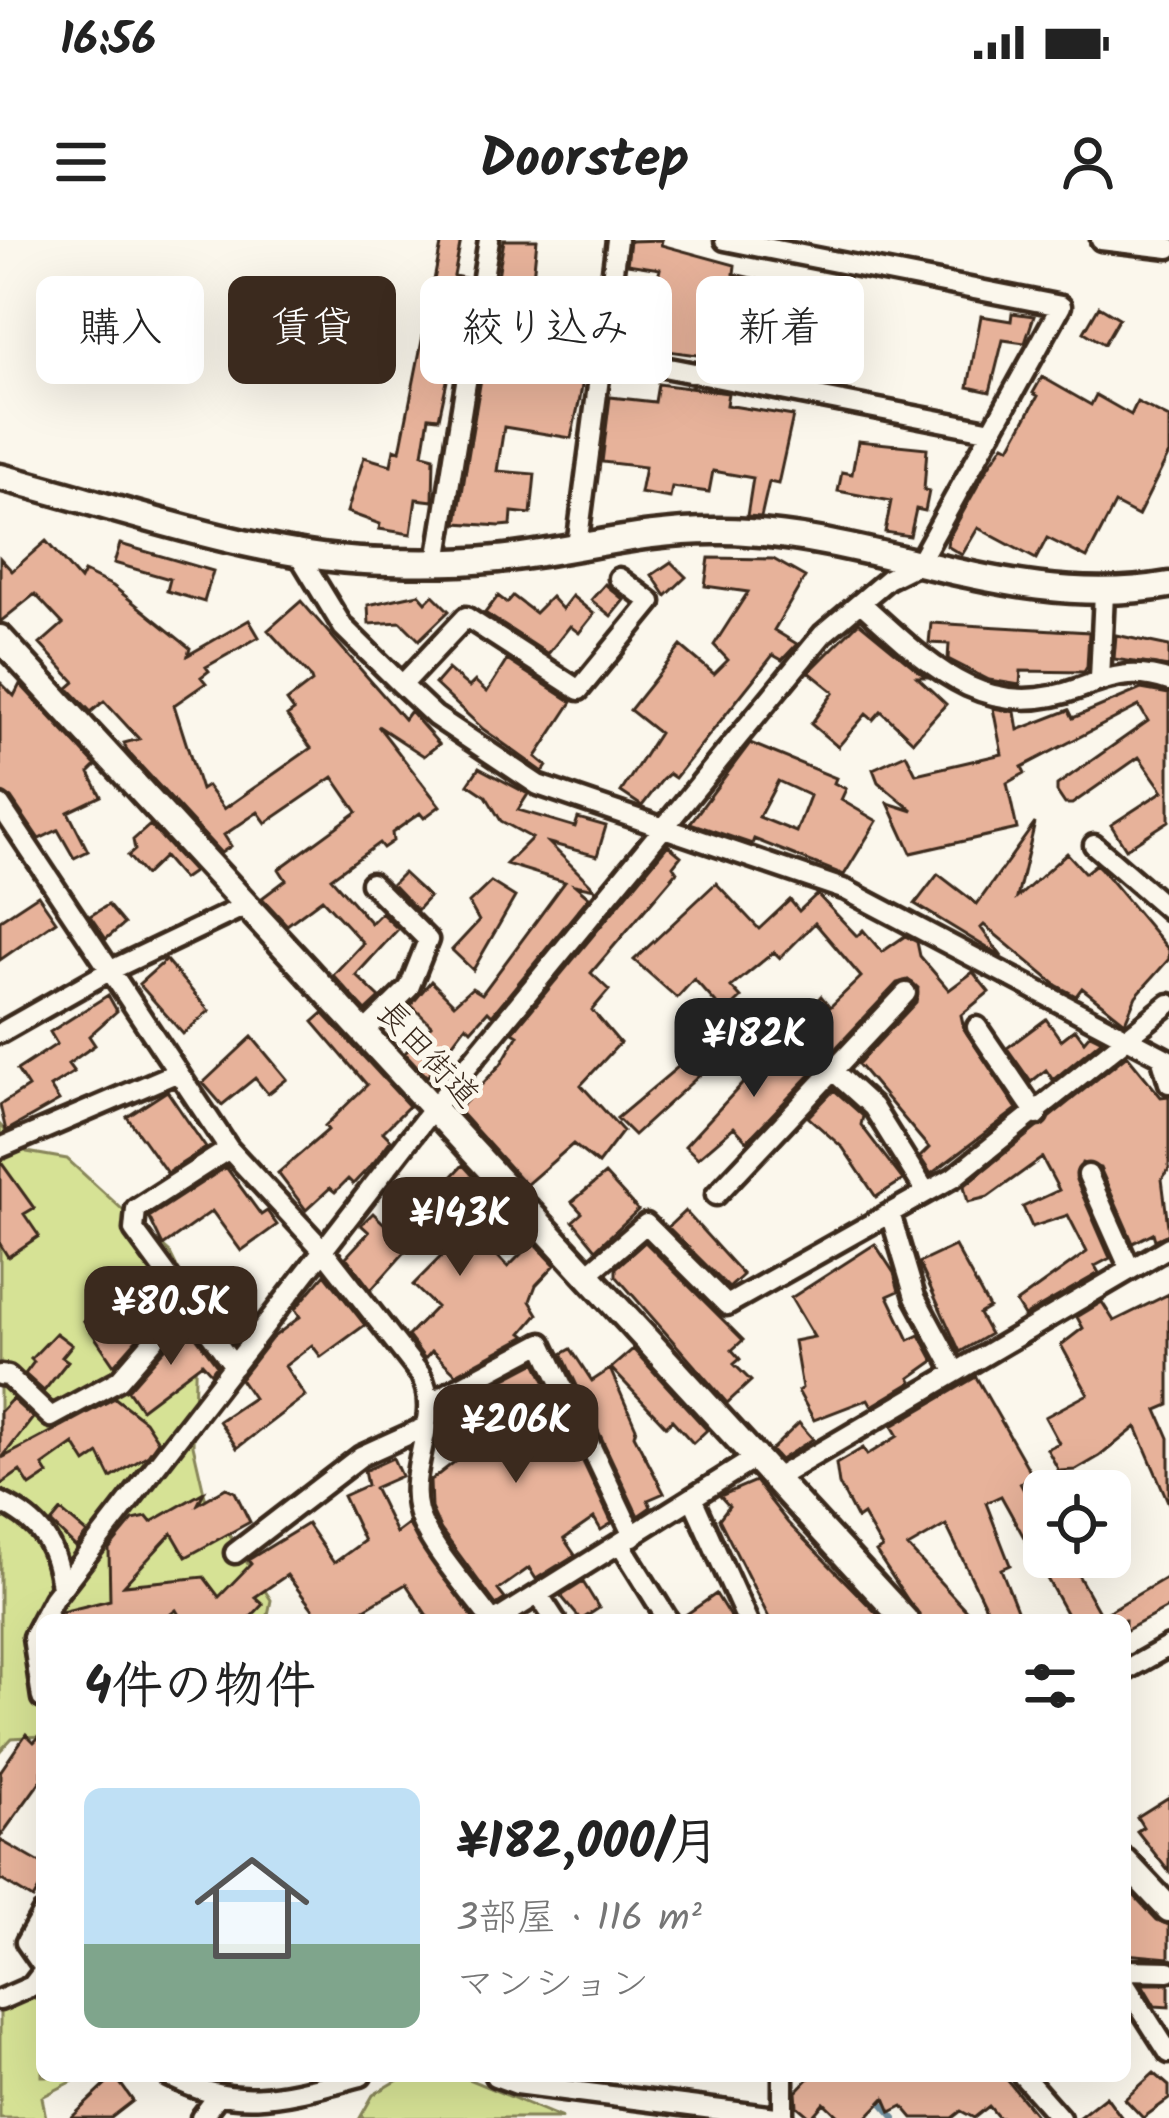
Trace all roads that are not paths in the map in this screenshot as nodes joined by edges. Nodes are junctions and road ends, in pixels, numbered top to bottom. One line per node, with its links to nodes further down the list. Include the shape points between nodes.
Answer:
1 (490, 240): 13 (street)
2 (617, 240): 6 (street)
3 (725, 240): 9 (street, via 1061,306)
4 (1101, 240): 5 (street)
5 (1169, 248)
6 (612, 276)
7 (672, 369): 9 (street)
8 (598, 384): 11 (street)
9 (992, 431): 14 (street)
10 (0, 477): 12 (main road)
11 (577, 546): 13 (main road); 14 (main road, via 722,530 846,542)
12 (296, 550): 13 (main road); 22 (street, via 343,627)
13 (437, 562)
14 (918, 565): 17 (main road, via 1021,588); 18 (street)
15 (619, 578): 22 (street, via 651,602 579,690 466,617)
16 (1169, 585): 17 (main road)
17 (1104, 593): 20 (street)
18 (861, 603): 20 (street, via 969,691 1046,695); 24 (street, via 824,634)
19 (0, 638): 27 (main road, 長田街道)
20 (1100, 679): 21 (street, via 1127,673)
21 (1169, 681)
22 (402, 685): 24 (street, via 538,785)
23 (0, 805): 29 (street)
24 (668, 826): 35 (street, via 846,890); 40 (street)
25 (1094, 845): 28 (street)
26 (371, 883): 33 (street, via 428,940 409,988)
27 (247, 905): 29 (street); 33 (main road, 長田街道)
28 (1169, 910)
29 (110, 970): 34 (street); 38 (street)
30 (906, 993): 37 (street)
31 (1169, 1004): 35 (street)
32 (977, 1027): 41 (street)
33 (364, 1031): 40 (main road, 長田街道)
34 (0, 1033)
35 (1125, 1038): 36 (street); 41 (street)
36 (1165, 1058): 39 (street)
37 (831, 1069): 45 (street, via 873,1107); 46 (street)
38 (176, 1073): 42 (street); 43 (street)
39 (1169, 1083)
40 (434, 1107): 49 (street); 51 (main road, 長田街道)
41 (1037, 1115): 45 (street)
42 (0, 1148)
43 (229, 1149): 49 (street); 52 (street, via 136,1210 134,1230)
44 (1088, 1175): 50 (street)
45 (926, 1192): 47 (street)
46 (716, 1195)
47 (890, 1213): 51 (street, via 727,1305 646,1224); 54 (street, via 916,1297)
48 (1169, 1247): 50 (street)
49 (324, 1251): 53 (street); 56 (street, via 411,1360 430,1390)
50 (1130, 1269): 54 (street)
51 (588, 1274): 58 (main road, 長田街道)
52 (185, 1304): 53 (street); 55 (street, via 119,1380 52,1417)
53 (234, 1366): 64 (street)
54 (955, 1371): 59 (street)
55 (0, 1375)
56 (428, 1404): 57 (street); 62 (street, via 542,1343)
57 (425, 1427): 63 (street, via 361,1456); 67 (street, via 413,1486 418,1517)
58 (757, 1457): 59 (main road, 長田街道); 60 (street)
59 (776, 1478): 72 (main road, 長田街道)
60 (693, 1500): 62 (street); 71 (street)
61 (0, 1502): 64 (street, via 51,1541)
62 (627, 1540): 65 (street); 70 (street)
63 (235, 1553)
64 (61, 1588): 66 (street)
65 (538, 1594): 68 (street); 69 (street)
66 (43, 1614)
67 (490, 1614)
68 (504, 1614)
69 (551, 1614)
70 (665, 1614)
71 (745, 1614)
72 (900, 1614)
73 (1169, 1646): 74 (street)
74 (1131, 1668)
75 (1131, 1868): 76 (main road)
76 (1169, 1909)
77 (36, 1924): 78 (street, via 26,1942)
78 (36, 1959)
79 (1131, 1970): 80 (street)
80 (1169, 1971)
81 (36, 1979): 83 (street)
82 (1131, 1993): 84 (street)
83 (0, 2000)
84 (1169, 2053)
85 (183, 2082): 91 (street)
86 (282, 2082): 92 (street)
87 (334, 2082): 92 (street)
88 (520, 2082): 94 (street)
89 (783, 2082): 94 (street)
90 (1028, 2082): 95 (street)
91 (217, 2097): 92 (street); 93 (street)
92 (257, 2099)
93 (201, 2118)
94 (783, 2118)
95 (1060, 2118)

